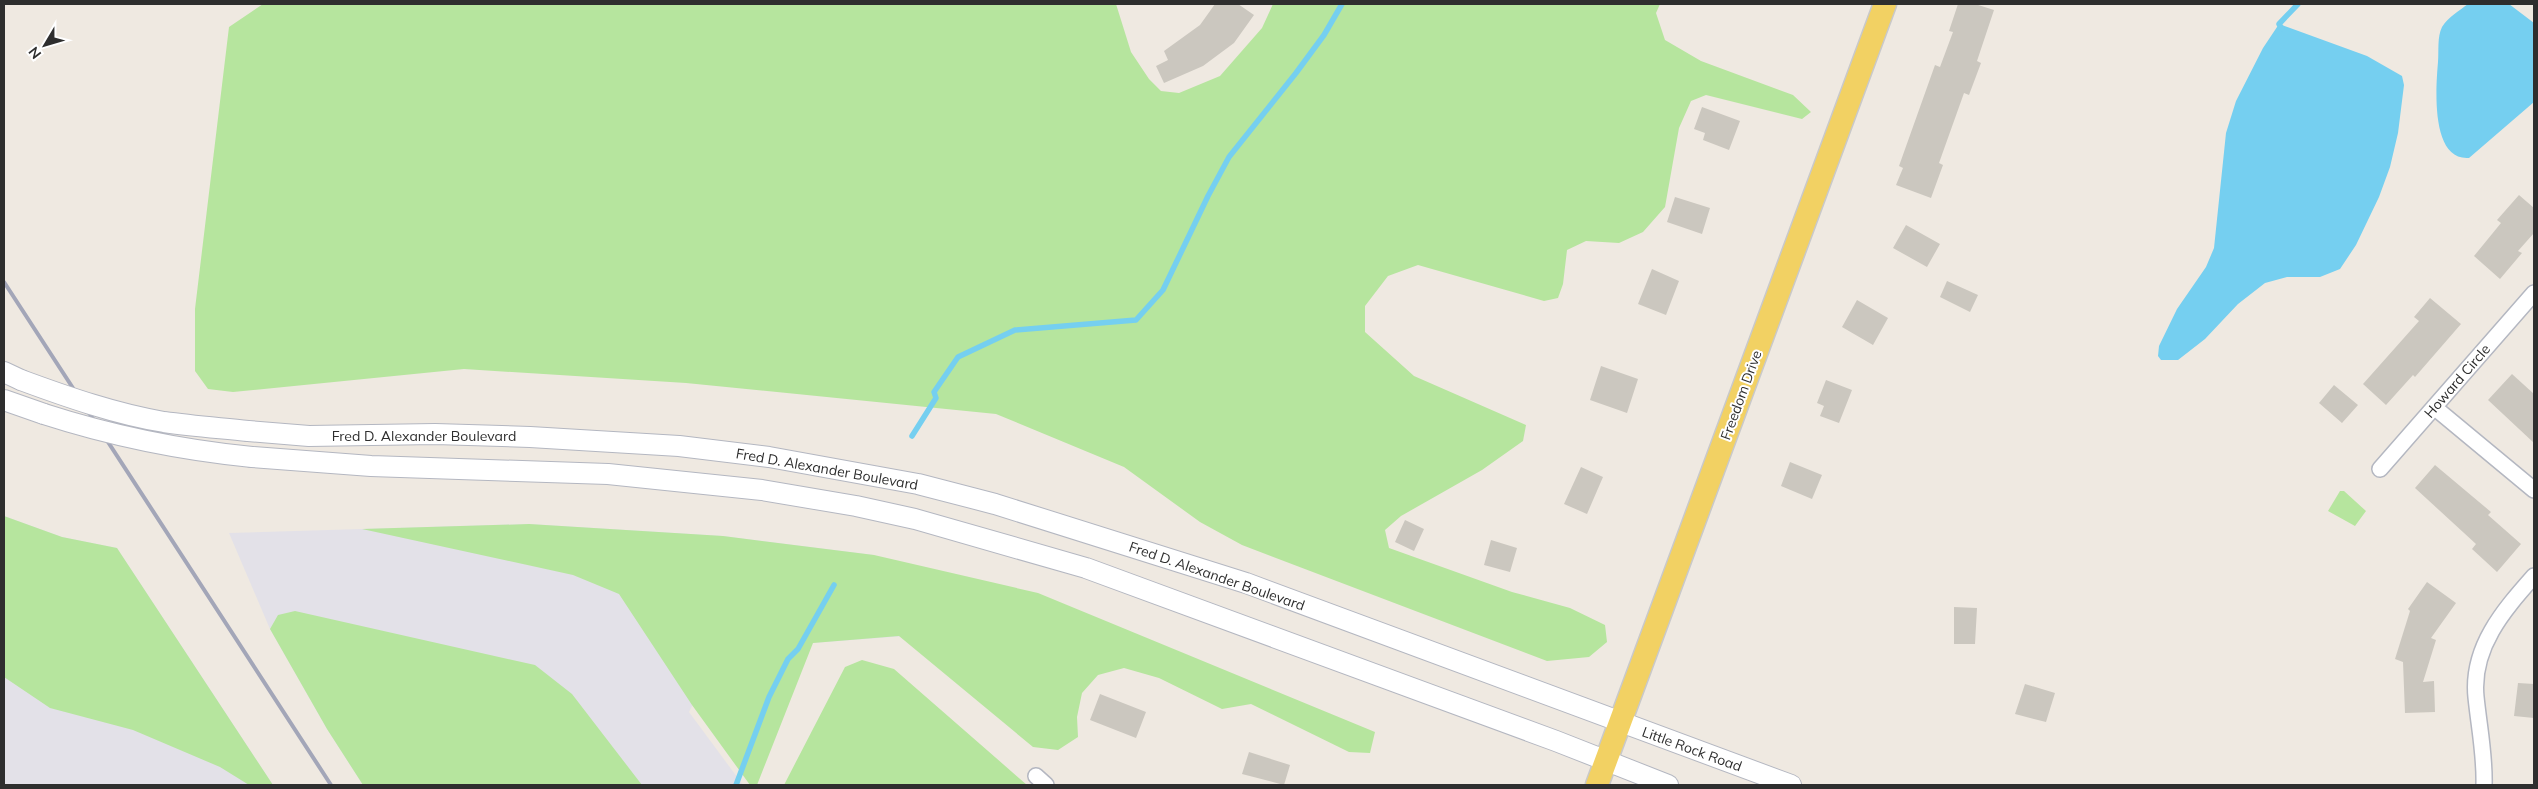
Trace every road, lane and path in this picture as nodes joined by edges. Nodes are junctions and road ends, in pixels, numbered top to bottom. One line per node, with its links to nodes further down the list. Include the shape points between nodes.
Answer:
1 (1885, 4): 9 (main road, Freedom Drive)
2 (2534, 293): 5 (street, Howard Circle)
3 (12, 376): 9 (main road, Fred D. Alexander Boulevard, bridge, via 78,400 163,422 309,436 435,434 678,446 769,456 918,484 1004,507 1246,583)
4 (4, 400): 10 (main road, Fred D. Alexander Boulevard, bridge, via 123,438 210,453 371,466 608,474 762,490 907,517 1086,568)
5 (2434, 407): 6 (street, Howard Circle); 7 (street)
6 (2380, 469)
7 (2534, 490)
8 (2534, 576): 14 (street, via 2496,621 2479,660 2475,695 2484,748)
9 (1620, 722): 10 (main road, Freedom Drive); 13 (main road, Little Rock Road)
10 (1606, 761): 11 (main road, Freedom Drive); 12 (main road)
11 (1597, 785)
12 (1668, 785)
13 (1791, 785)
14 (2484, 785)

